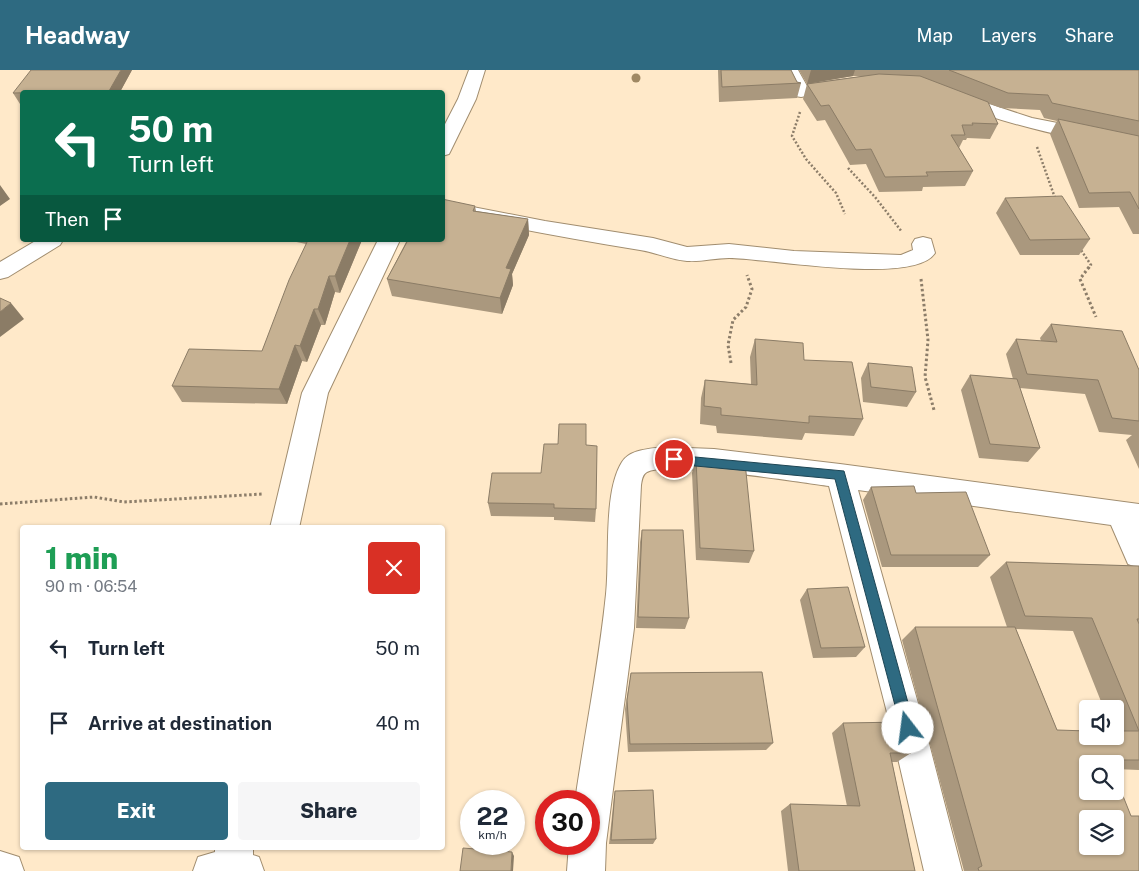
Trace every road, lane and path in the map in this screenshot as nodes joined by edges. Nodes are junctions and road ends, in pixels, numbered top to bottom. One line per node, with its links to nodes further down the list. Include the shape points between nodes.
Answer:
1 (477, 70): 7 (street)
2 (790, 70): 4 (street)
3 (860, 84): 4 (street)
4 (801, 92): 11 (path, via 803,103 792,136 811,165 834,188 842,200)
5 (939, 92): 6 (street)
6 (1025, 122): 8 (street); 9 (path, via 1040,153)
7 (445, 144)
8 (1139, 145)
9 (1056, 203)
10 (445, 208): 16 (street, via 687,254)
11 (845, 214)
12 (49, 242): 17 (street)
13 (388, 242): 21 (street, via 315,393)
14 (924, 244): 16 (street, via 924,253 901,262 794,258)
15 (1077, 245): 18 (path, via 1091,265 1080,279)
16 (729, 251): 19 (path, via 744,265 752,289 746,307 733,320 728,345)
17 (0, 272)
18 (1096, 318)
19 (731, 362)
20 (840, 475): 23 (street); 26 (street, via 690,459 644,460 631,469 625,488 622,608); 31 (street)
21 (292, 500): 22 (path, via 268,493 168,501 124,502 94,497); 24 (street)
22 (0, 504)
23 (1130, 515): 25 (street)
24 (285, 525)
25 (1139, 555)
26 (593, 790)
27 (587, 855): 30 (street)
28 (0, 870): 29 (street)
29 (5, 871)
30 (586, 871)
31 (943, 871)

